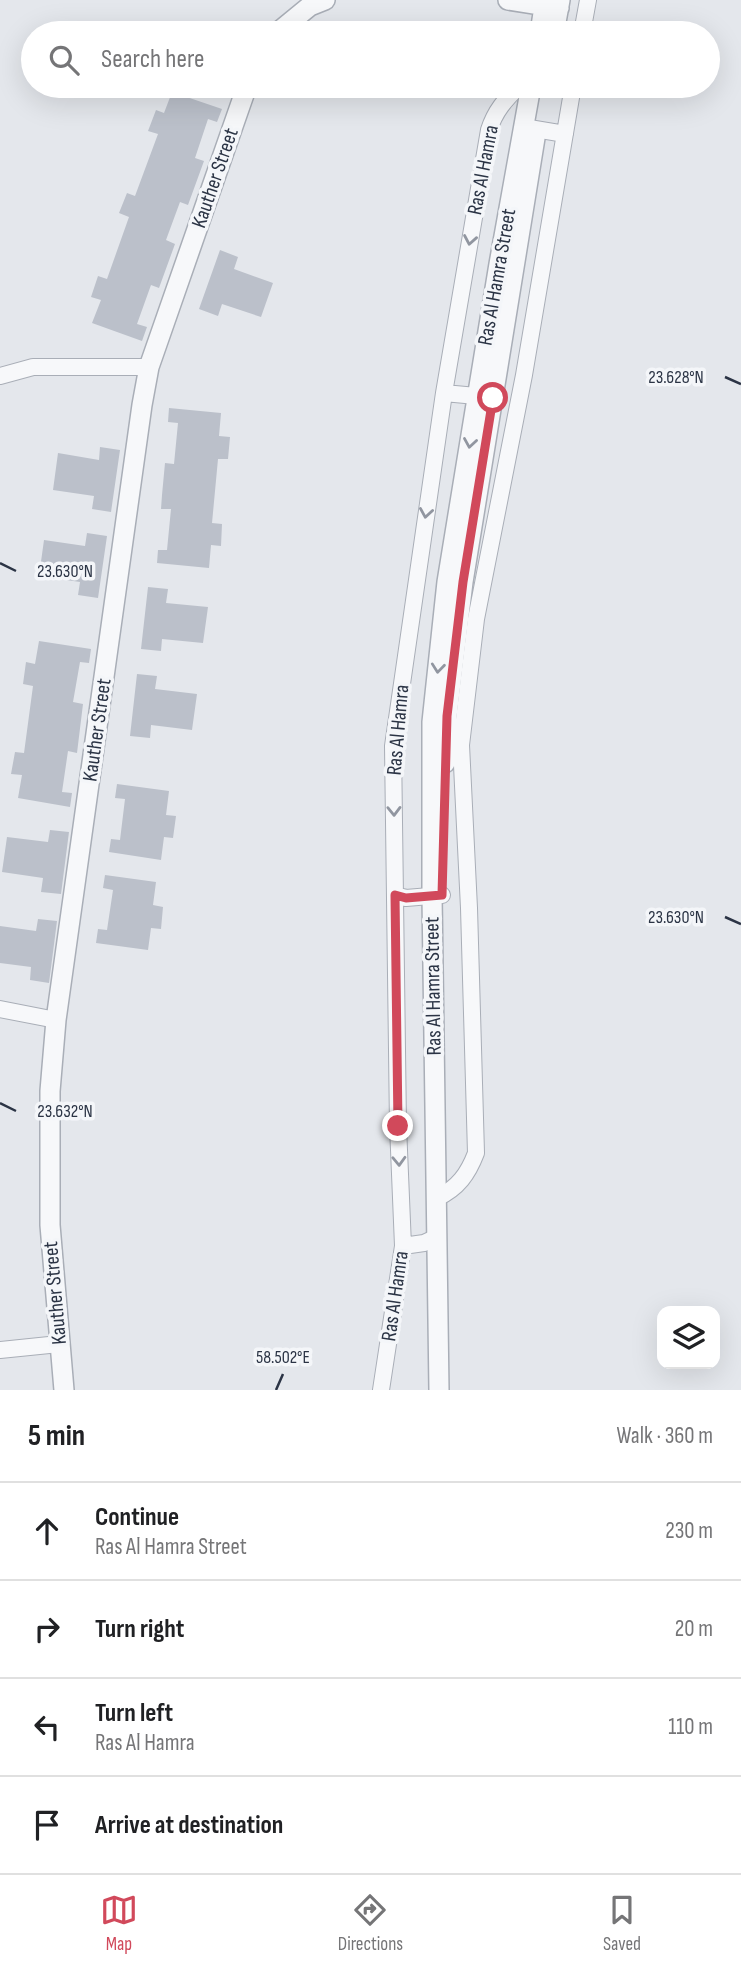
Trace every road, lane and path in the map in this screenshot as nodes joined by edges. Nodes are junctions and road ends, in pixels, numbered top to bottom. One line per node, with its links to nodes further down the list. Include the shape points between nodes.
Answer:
1 (325, 0): 5 (street)
2 (508, 0): 4 (street)
3 (588, 0): 8 (street)
4 (552, 3): 6 (street); 7 (street)
5 (291, 21)
6 (545, 21)
7 (553, 21)
8 (584, 21)
9 (243, 98): 18 (street, Kauther Street)
10 (508, 98): 20 (street, Ras Al Hamra, one-way to 20, via 489,130)
11 (531, 98): 14 (street, Ras Al Hamra Street)
12 (540, 98): 14 (street, Ras Al Hamra Street)
13 (571, 98): 15 (street)
14 (530, 128): 15 (street); 16 (street, Ras Al Hamra Street)
15 (565, 134): 17 (street)
16 (506, 265): 17 (street); 21 (street, Ras Al Hamra Street)
17 (542, 271): 22 (street, via 476,619)
18 (149, 367): 19 (street, via 33,367); 26 (street, Kauther Street)
19 (0, 376)
20 (444, 393): 21 (street); 23 (street, Ras Al Hamra, one-way to 23, via 393,746)
21 (485, 397): 22 (street, Ras Al Hamra Street, via 447,582)
22 (446, 743): 24 (street, Ras Al Hamra Street); 27 (street, via 470,908 476,1153 468,1174)
23 (395, 895): 24 (street); 29 (street, Ras Al Hamra, one-way to 29)
24 (437, 896): 27 (street, Ras Al Hamra Street)
25 (0, 1009): 26 (street)
26 (56, 1020): 30 (street, Kauther Street, via 50,1091 50,1225)
27 (443, 1195): 28 (street, Ras Al Hamra Street)
28 (443, 1234): 29 (street); 34 (street, Ras Al Hamra Street); 35 (street, Ras Al Hamra Street)
29 (403, 1246): 33 (street, Ras Al Hamra)
30 (60, 1344): 31 (street); 32 (street, Kauther Street)
31 (0, 1350)
32 (64, 1390)
33 (381, 1390)
34 (439, 1390)
35 (450, 1390)

